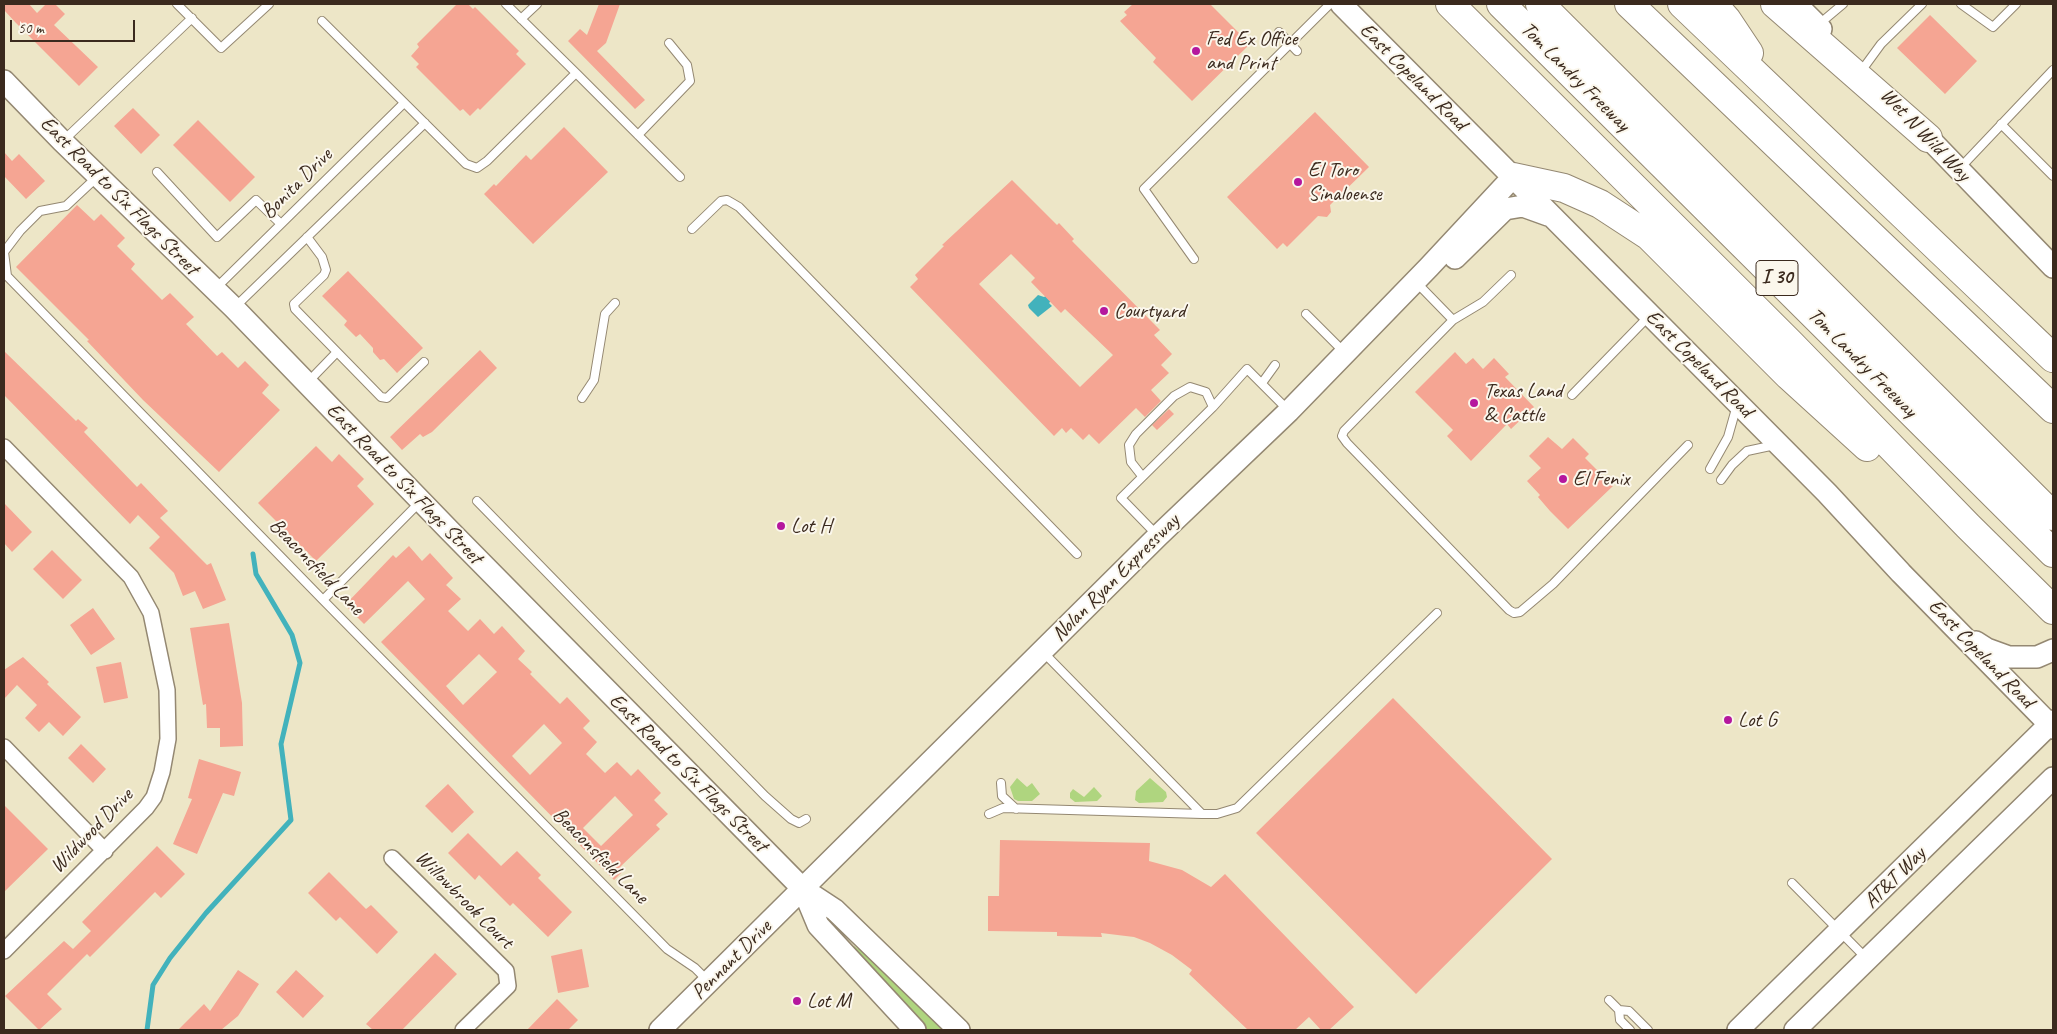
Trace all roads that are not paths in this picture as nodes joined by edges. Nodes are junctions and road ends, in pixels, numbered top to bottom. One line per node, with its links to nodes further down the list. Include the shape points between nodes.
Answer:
1 (177, 4): 19 (lane)
2 (269, 4): 19 (lane, via 221,48)
3 (509, 4): 20 (lane)
4 (537, 4): 20 (lane)
5 (1330, 4): 25 (lane)
6 (1341, 4): 43 (street, East Copeland Road)
7 (1450, 4): 80 (highway)
8 (1501, 4): 82 (highway, Tom Landry Freeway / I 30)
9 (1540, 4): 79 (highway, I 30)
10 (1629, 4): 69 (highway)
11 (1682, 4): 31 (highway)
12 (1713, 4): 31 (highway)
13 (1775, 4): 36 (highway)
14 (1796, 4): 22 (street, Wet N Wild Way)
15 (1843, 4): 22 (lane)
16 (1922, 4): 27 (lane, via 1881,44)
17 (1961, 4): 18 (lane, via 1993,27)
18 (2016, 4)
19 (192, 18): 37 (lane)
20 (521, 19): 29 (lane)
21 (322, 20): 32 (lane)
22 (1817, 26): 27 (street, Wet N Wild Way)
23 (1279, 32): 25 (lane)
24 (669, 43): 35 (lane, via 687,65 690,81)
25 (1290, 43): 26 (lane); 48 (lane, via 1144,189)
26 (1297, 51)
27 (1862, 70): 36 (street, Wet N Wild Way)
28 (2053, 70): 34 (lane)
29 (576, 73): 33 (lane, via 488,161 477,168 466,164); 35 (lane)
30 (4, 81): 37 (street, East Road to Six Flags Street)
31 (1775, 94): 60 (highway)
32 (404, 103): 33 (lane); 45 (lane, Bonita Drive)
33 (425, 123): 47 (lane, Bonita Drive)
34 (2001, 124): 38 (lane); 41 (lane)
35 (638, 134): 42 (lane)
36 (1928, 138): 38 (street, Wet N Wild Way)
37 (62, 141): 40 (street, East Road to Six Flags Street)
38 (1958, 169): 49 (street, Wet N Wild Way)
39 (157, 172): 45 (lane, via 217,237 256,200)
40 (98, 176): 52 (street, East Road to Six Flags Street); 84 (lane, Beaconsfield Lane, via 66,206 40,211 20,231 4,252 7,276)
41 (2053, 176)
42 (680, 177)
43 (1513, 177): 44 (street, East Copeland Road); 50 (street, Nolan Ryan Expressway); 80 (highway, via 1564,188 1600,204 1649,236 1789,376 1867,446)
44 (1553, 217): 50 (street, Nolan Ryan Expressway, via 1523,206 1505,209 1455,258); 56 (street, East Copeland Road)
45 (281, 224): 52 (lane, Bonita Drive)
46 (692, 229): 83 (lane, via 722,201 727,200 739,207)
47 (307, 237): 54 (lane, Bonita Drive); 58 (lane, via 322,258 326,270 294,306)
48 (1194, 259)
49 (2053, 267)
50 (1422, 274): 57 (lane); 59 (street, Nolan Ryan Expressway)
51 (1511, 275): 57 (lane, via 1483,302)
52 (214, 290): 54 (street, East Road to Six Flags Street)
53 (615, 303): 66 (lane, via 605,314 594,380)
54 (234, 308): 63 (street, East Road to Six Flags Street)
55 (1306, 314): 59 (lane)
56 (1650, 315): 65 (lane); 67 (street, East Copeland Road)
57 (1453, 320): 72 (lane, via 1342,436 1514,613 1520,612 1553,584)
58 (337, 352): 61 (lane, via 384,399); 63 (lane)
59 (1344, 352): 70 (street, Nolan Ryan Expressway)
60 (2053, 358)
61 (424, 362)
62 (1276, 365): 64 (lane)
63 (306, 383): 77 (street, East Road to Six Flags Street)
64 (1262, 383): 68 (lane, via 1247,369); 70 (lane)
65 (1572, 395)
66 (582, 398)
67 (1738, 403): 71 (street, East Copeland Road); 74 (lane, via 1728,436)
68 (1214, 407): 75 (lane); 75 (lane, via 1206,392 1190,387 1174,396 1129,445 1131,462)
69 (2053, 409)
70 (1288, 410): 81 (street, Nolan Ryan Expressway)
71 (1778, 444): 76 (lane, via 1747,451); 87 (street, East Copeland Road)
72 (1688, 445)
73 (4, 446): 98 (street, Wildwood Drive, via 130,577 151,613 167,690 168,739 162,772 154,797)
74 (1710, 469)
75 (1142, 476): 81 (lane, via 1121,498)
76 (1721, 480)
77 (420, 501): 84 (lane); 101 (street, East Road to Six Flags Street)
78 (477, 501): 97 (lane, via 765,796 798,823)
79 (2053, 516)
80 (1968, 526): 85 (highway)
81 (1158, 536): 89 (street, Nolan Ryan Expressway)
82 (2053, 553)
83 (1077, 554)
84 (323, 600): 105 (lane, Beaconsfield Lane, via 667,949 695,968)
85 (2053, 610)
86 (1437, 613): 96 (lane, via 1237,808)
87 (1955, 627): 88 (street, via 1987,649 2009,657 2037,657); 90 (street, East Copeland Road)
88 (2053, 650)
89 (1042, 651): 96 (lane); 101 (street, Nolan Ryan Expressway)
90 (2052, 724): 102 (street, AT&T Way)
91 (4, 747): 98 (street)
92 (2053, 778): 104 (street, AT&T Way)
93 (1001, 783): 94 (lane, via 1002,796)
94 (1016, 809): 95 (lane, via 1003,808); 96 (lane)
95 (989, 814)
96 (1202, 814)
97 (806, 819)
98 (105, 851): 103 (street, Wildwood Drive)
99 (392, 858): 108 (street, Willowbrook Court, via 506,971 508,986)
100 (1792, 883): 102 (lane)
101 (803, 889): 105 (street, Pennant Drive); 110 (street, East Road to Six Flags Street, via 818,924); 111 (street, East Road to Six Flags Street, via 835,910)
102 (1840, 932): 104 (lane); 114 (street, AT&T Way)
103 (4, 951)
104 (1868, 961): 115 (street, AT&T Way)
105 (709, 983): 109 (street, Pennant Drive)
106 (1609, 1000): 107 (lane)
107 (1619, 1010): 112 (lane, via 1620,1020); 113 (lane, via 1629,1011)
108 (463, 1030)
109 (660, 1030)
110 (915, 1030)
111 (959, 1030)
112 (1630, 1030)
113 (1648, 1030)
114 (1738, 1030)
115 (1795, 1030)

